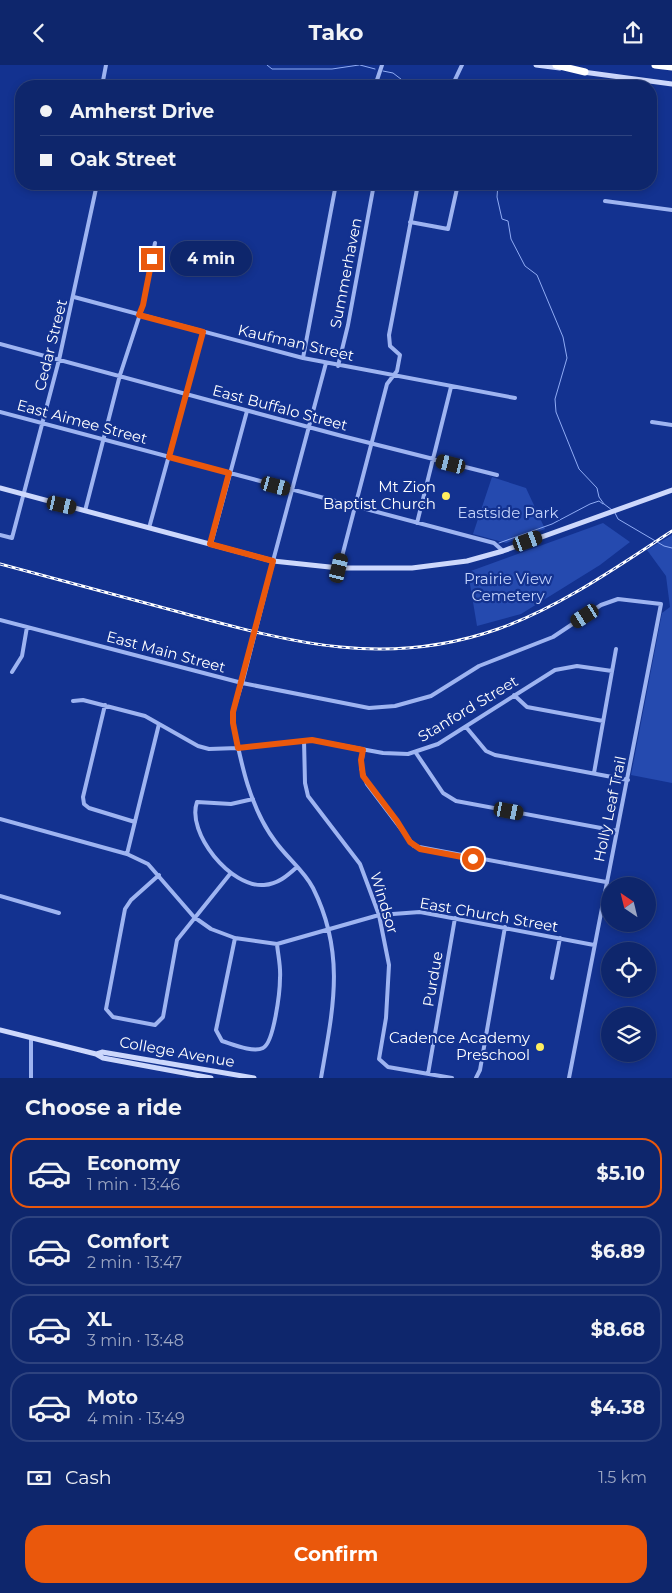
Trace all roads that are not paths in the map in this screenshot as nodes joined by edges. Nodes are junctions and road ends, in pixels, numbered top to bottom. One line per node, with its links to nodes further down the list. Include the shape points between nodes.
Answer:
1 (106, 65): 9 (street)
2 (382, 65): 10 (street)
3 (462, 65): 11 (street)
4 (536, 65): 8 (main road)
5 (556, 65): 8 (highway)
6 (655, 65): 7 (highway)
7 (672, 67)
8 (585, 72): 12 (main road)
9 (103, 80)
10 (377, 80)
11 (455, 80)
12 (643, 80)
13 (657, 82): 14 (main road)
14 (672, 84)
15 (96, 190): 24 (street, Cedar Street)
16 (335, 190): 28 (street, Summerhaven)
17 (373, 190): 31 (street, Summerhaven)
18 (417, 190): 22 (street)
19 (457, 190): 22 (street, via 448,229)
20 (605, 201): 21 (street)
21 (672, 211)
22 (410, 222): 33 (street, via 389,335 390,346 400,359)
23 (155, 243): 25 (street)
24 (74, 297): 25 (street, Kaufman Street); 29 (street, Cedar Street)
25 (139, 315): 26 (street, Kaufman Street); 32 (street)
26 (203, 332): 28 (street, Kaufman Street); 35 (street)
27 (0, 344): 29 (street, East Buffalo Street)
28 (303, 358): 30 (street, Kaufman Street)
29 (59, 360): 32 (street, East Buffalo Street); 40 (street, Cedar Street)
30 (326, 363): 31 (street, Kaufman Street); 42 (street)
31 (338, 365): 33 (street, Kaufman Street)
32 (120, 375): 35 (street, East Buffalo Street); 43 (street)
33 (392, 376): 34 (street, Kaufman Street); 44 (street)
34 (451, 387): 36 (street, Kaufman Street); 46 (street)
35 (185, 393): 38 (street, East Buffalo Street); 45 (street)
36 (515, 398)
37 (0, 411): 40 (street, East Aimee Street)
38 (247, 411): 42 (street, East Buffalo Street); 47 (street)
39 (652, 422): 41 (street)
40 (43, 423): 43 (street, East Aimee Street); 52 (street, Cedar Street)
41 (672, 425)
42 (309, 427): 44 (street, East Buffalo Street); 51 (street)
43 (104, 439): 45 (street, East Aimee Street); 54 (street)
44 (371, 444): 46 (street, East Buffalo Street); 53 (street)
45 (169, 457): 47 (street, East Aimee Street); 56 (street)
46 (434, 459): 48 (street, East Buffalo Street); 55 (street)
47 (229, 473): 51 (street, East Aimee Street); 58 (street)
48 (498, 475)
49 (0, 488): 52 (main road)
50 (672, 490): 59 (main road)
51 (292, 491): 53 (street, East Aimee Street); 60 (street)
52 (24, 493): 54 (main road); 57 (street, Cedar Street, via 12,538)
53 (355, 507): 55 (street, East Aimee Street); 61 (street)
54 (85, 511): 56 (main road)
55 (418, 523): 59 (street, East Aimee Street, via 494,543)
56 (149, 528): 58 (main road)
57 (0, 535)
58 (210, 544): 60 (main road)
59 (503, 551): 61 (main road, via 467,561 412,569)
60 (273, 561): 61 (main road); 68 (street)
61 (339, 568)
62 (661, 604): 68 (street, East Main Street, via 618,599 601,605 553,637 479,666 431,696 395,706 354,707); 80 (street, Holly Leaf Trail)
63 (0, 621): 64 (street, East Main Street)
64 (27, 627): 67 (street, via 22,656); 68 (street, East Main Street)
65 (616, 649): 66 (street)
66 (612, 671): 69 (street, Stanford Street, via 564,667 546,674); 72 (street)
67 (12, 672)
68 (242, 683): 76 (street, via 233,712)
69 (514, 695): 72 (street, via 527,707); 74 (street, Stanford Street)
70 (74, 701): 71 (street, Stanford Street)
71 (104, 705): 73 (street, Stanford Street, via 145,716); 83 (street, via 84,804)
72 (603, 721): 79 (street)
73 (159, 724): 76 (street, Stanford Street, via 198,746); 83 (street)
74 (466, 727): 78 (street, Stanford Street); 79 (street, via 486,751 495,755)
75 (304, 740): 76 (street, Stanford Street); 77 (street, Stanford Street); 94 (street, Windsor, via 308,796 357,859 366,875)
76 (238, 748): 81 (street)
77 (363, 750): 78 (street, Stanford Street); 90 (street, via 361,768 367,785 414,846)
78 (416, 753): 84 (street, via 443,793 456,801)
79 (594, 773): 80 (street)
80 (628, 780): 84 (street, Holly Leaf Trail)
81 (253, 799): 86 (street, via 275,841); 87 (street, via 230,805 197,802 194,810 198,831)
82 (0, 819): 85 (street, East Church Street)
83 (135, 822): 85 (street)
84 (617, 831): 89 (street, Holly Leaf Trail)
85 (127, 853): 88 (street, East Church Street, via 148,864)
86 (297, 867): 87 (street, via 278,882 263,886 250,884); 98 (street, via 312,885)
87 (230, 873): 95 (street)
88 (159, 875): 95 (street, East Church Street); 95 (street, via 125,909 107,1013 131,1021 159,1023 163,1017 177,940)
89 (607, 877)
90 (601, 881)
91 (0, 896): 93 (street)
92 (601, 908): 102 (street, Holly Leaf Trail)
93 (59, 913)
94 (379, 915): 96 (street, East Church Street, via 420,911); 98 (street, East Church Street); 107 (street, Windsor, via 389,965 386,1018 379,1059 388,1067)
95 (194, 917): 99 (street, East Church Street, via 211,929)
96 (455, 918): 97 (street, East Church Street); 107 (street, Purdue)
97 (505, 927): 100 (street, East Church Street); 113 (street)
98 (328, 930): 101 (street, East Church Street); 111 (street, via 334,955 334,1003)
99 (235, 938): 101 (street, East Church Street); 101 (street, via 216,1030 222,1041 253,1048 265,1047 271,1039 280,985)
100 (560, 938): 102 (street, East Church Street); 103 (street)
101 (276, 944)
102 (594, 945): 114 (street, Holly Leaf Trail)
103 (552, 978)
104 (0, 1031): 105 (main road, College Avenue)
105 (31, 1039): 106 (main road, College Avenue); 108 (street)
106 (96, 1054): 109 (main road, College Avenue); 110 (main road, College Avenue, via 102,1052)
107 (428, 1074): 112 (street)
108 (30, 1078)
109 (211, 1078)
110 (254, 1078)
111 (321, 1078)
112 (452, 1078)
113 (477, 1078)
114 (569, 1078)

